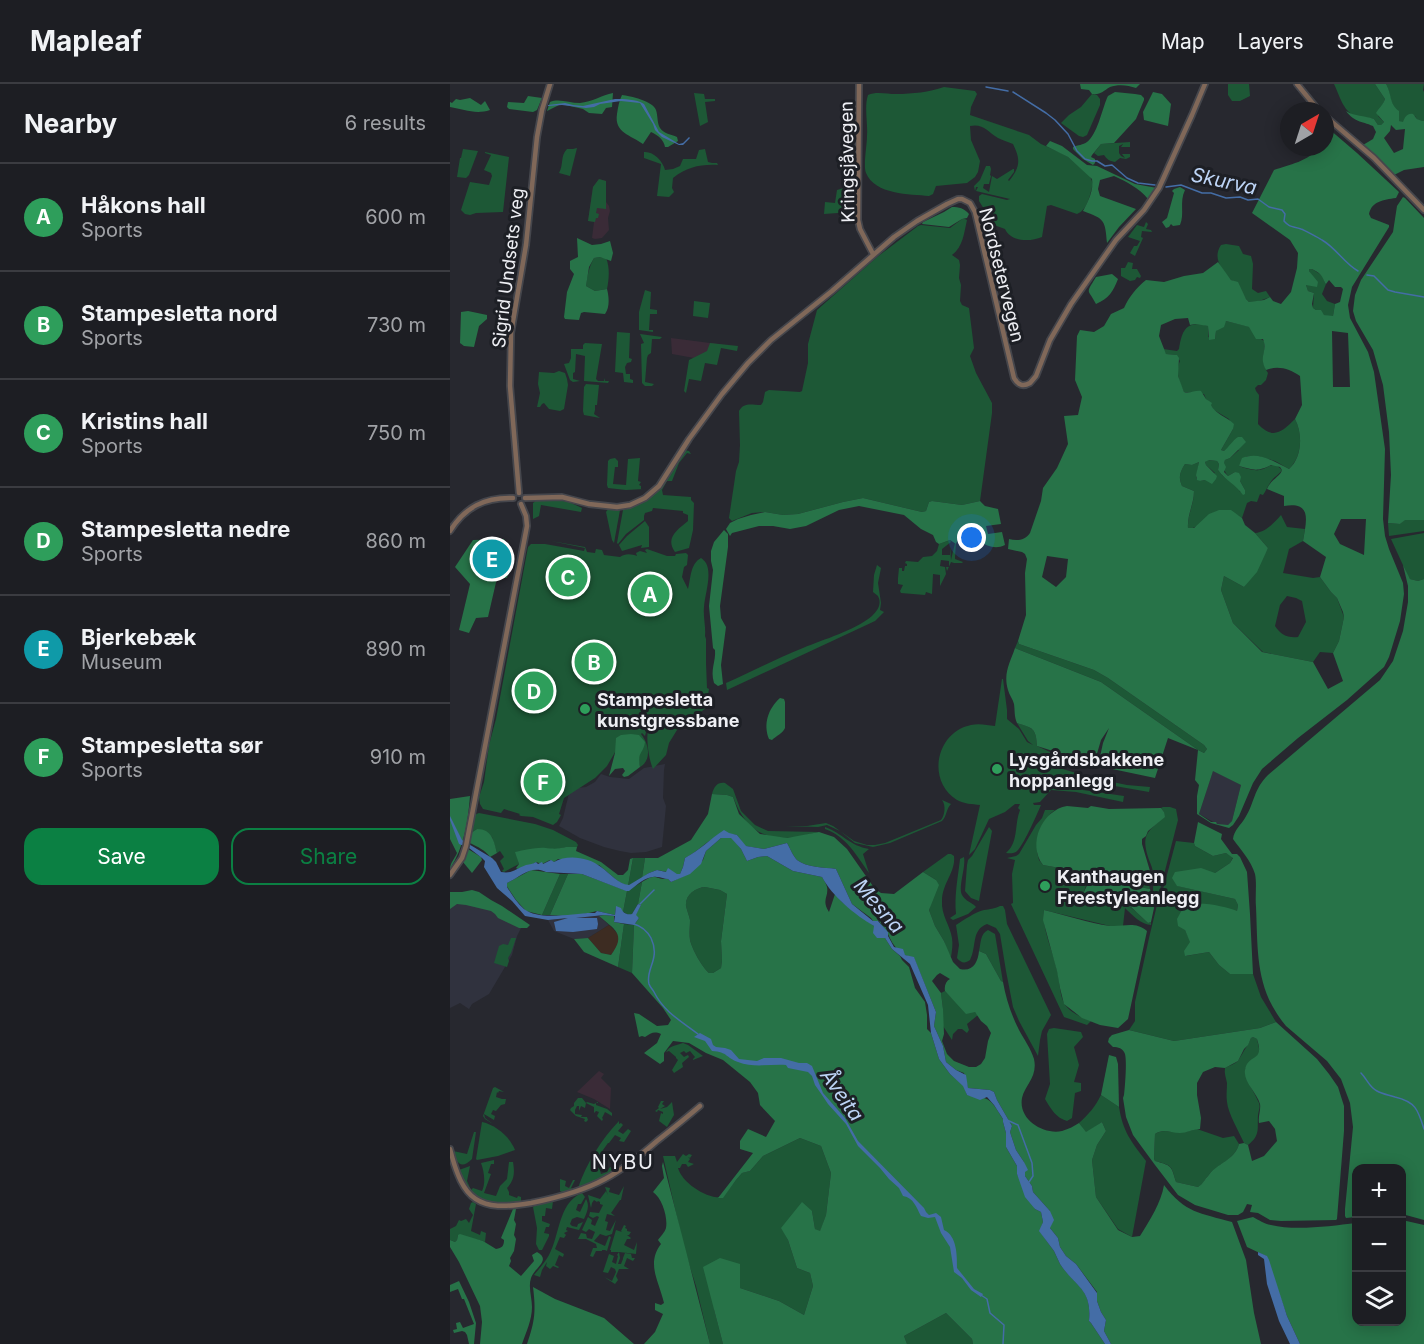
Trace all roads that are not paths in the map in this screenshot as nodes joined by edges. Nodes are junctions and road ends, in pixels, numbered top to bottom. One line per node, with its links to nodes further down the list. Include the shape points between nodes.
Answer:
1 (550, 84): 11 (main road, Sigrid Undsets veg, via 537,137 526,244 510,333)
2 (859, 84): 8 (main road, Kringsjåvegen, via 858,211)
3 (1205, 84): 9 (main road, Nordsetervegen, via 1156,193 1078,293 1054,332 1034,379 1025,386 1013,376 970,203 960,199 950,202)
4 (1297, 84): 5 (main road)
5 (1312, 102)
6 (1334, 124): 7 (main road)
7 (1424, 210)
8 (866, 238): 9 (main road, Kringsjåvegen); 10 (main road, Kringsjåvegen)
9 (879, 249): 10 (main road, Nordsetervegen)
10 (873, 254): 13 (main road, Nordsetervegen, via 755,355 707,413 659,486 645,498 613,507 562,496)
11 (519, 493): 12 (main road); 13 (main road)
12 (513, 498): 14 (main road); 15 (main road, via 493,498 478,504 460,517)
13 (525, 498): 14 (main road)
14 (521, 504): 16 (main road, via 527,526 465,851)
15 (450, 531)
16 (450, 875)
17 (700, 1106): 18 (main road, via 604,1180 575,1192 509,1206 499,1207 474,1198 459,1179)
18 (450, 1149)

